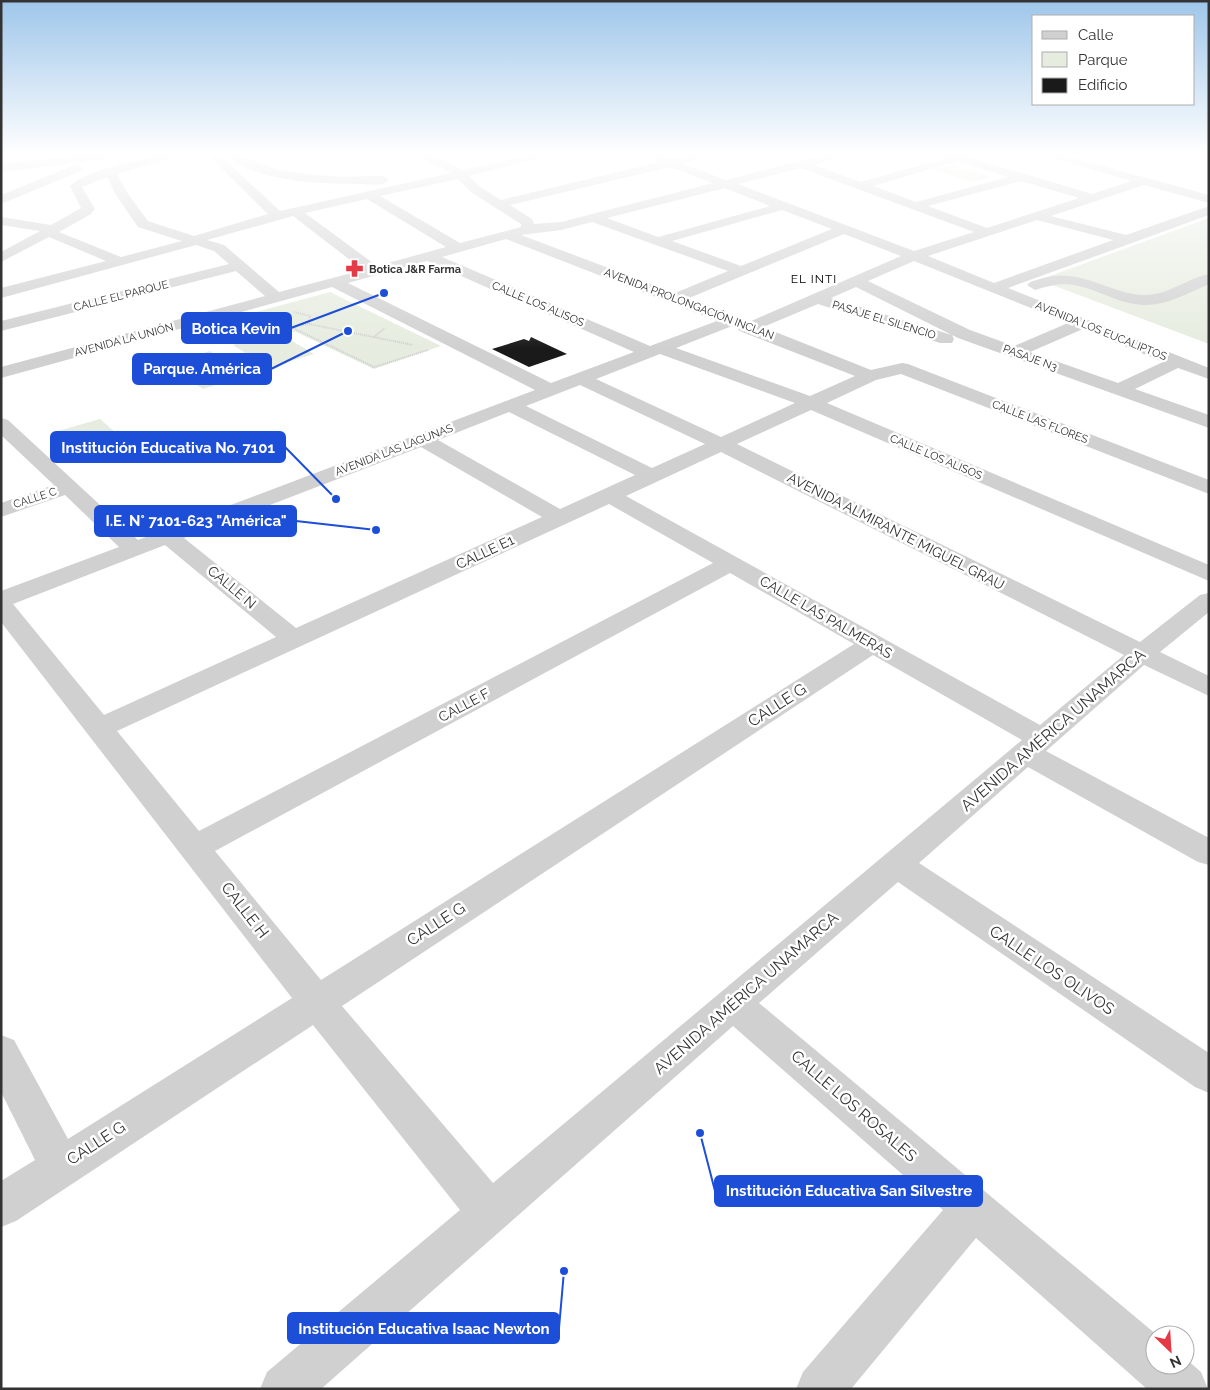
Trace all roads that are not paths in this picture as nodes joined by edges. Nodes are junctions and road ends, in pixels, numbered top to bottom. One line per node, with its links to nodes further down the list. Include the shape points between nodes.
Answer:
1 (41, 219): 18 (street)
2 (68, 219): 18 (street)
3 (139, 219): 23 (street, via 143,224)
4 (268, 219): 23 (street)
5 (304, 219): 32 (street)
6 (409, 219): 26 (street)
7 (522, 219): 19 (street, via 527,222)
8 (590, 219): 19 (street, via 551,228)
9 (596, 219): 25 (street)
10 (737, 219): 25 (street)
11 (816, 219): 20 (street)
12 (826, 219): 28 (street)
13 (950, 219): 21 (street)
14 (1027, 219): 21 (street, AVENIDA LAS LAGUNAS)
15 (1047, 219): 24 (street)
16 (1184, 219): 24 (street)
17 (1, 221): 18 (street)
18 (47, 229): 27 (street); 30 (street)
19 (528, 229): 22 (street, AVENIDA LA UNIÓN)
20 (845, 230): 28 (street); 33 (street)
21 (986, 232): 28 (street, AVENIDA LAS LAGUNAS)
22 (507, 234): 26 (street, AVENIDA LA UNIÓN); 41 (street, AVENIDA PROLONGACIÓN INCLAN)
23 (194, 240): 30 (street); 31 (street, via 220,248)
24 (1124, 240): 37 (street)
25 (658, 241): 33 (street)
26 (458, 248): 29 (street, AVENIDA LA UNIÓN)
27 (5, 253)
28 (919, 254): 35 (street, AVENIDA LAS LAGUNAS); 37 (street, AVENIDA LOS EUCALIPTOS)
29 (428, 256): 32 (street, AVENIDA LA UNIÓN); 49 (street, CALLE LOS ALISOS)
30 (120, 262): 38 (street)
31 (241, 265): 40 (street); 44 (street, CALLE EL PARQUE)
32 (374, 271): 36 (street, AVENIDA LA UNIÓN)
33 (742, 271): 41 (street)
34 (1209, 277): 39 (street, via 1153,300 1124,296 1066,279 1047,281)
35 (856, 281): 42 (street, AVENIDA LAS LAGUNAS); 48 (street, PASAJE N3)
36 (334, 282): 40 (street, AVENIDA LA UNIÓN); 57 (street)
37 (994, 288): 39 (street, AVENIDA LOS EUCALIPTOS)
38 (1, 293)
39 (1010, 294): 46 (street, AVENIDA LOS EUCALIPTOS)
40 (277, 298): 53 (street, AVENIDA LA UNIÓN)
41 (675, 298): 45 (street, AVENIDA PROLONGACIÓN INCLAN)
42 (816, 298): 45 (street, AVENIDA LAS LAGUNAS); 48 (street, PASAJE EL SILENCIO, via 879,320)
43 (1, 305): 44 (street)
44 (20, 322): 47 (street, CALLE EL PARQUE)
45 (740, 324): 49 (street, AVENIDA LAS LAGUNAS); 55 (street, AVENIDA PROLONGACIÓN INCLAN)
46 (1081, 324): 50 (street); 52 (street, AVENIDA LOS EUCALIPTOS)
47 (1, 326)
48 (958, 337): 50 (street, PASAJE N3); 51 (street)
49 (655, 350): 56 (street, AVENIDA LAS LAGUNAS); 59 (street, CALLE LOS ALISOS)
50 (1014, 352): 58 (street, PASAJE N3)
51 (916, 360): 55 (street); 67 (street, CALLE LAS FLORES)
52 (1176, 362): 54 (street, AVENIDA LOS EUCALIPTOS); 58 (street)
53 (1, 373)
54 (1209, 374)
55 (870, 376): 59 (street, CALLE E1)
56 (581, 379): 57 (street, AVENIDA LAS LAGUNAS); 64 (street, AVENIDA ALMIRANTE MIGUEL GRAU)
57 (550, 390): 60 (street, AVENIDA LAS LAGUNAS)
58 (1118, 390): 61 (street, PASAJE N3)
59 (811, 403): 64 (street, CALLE E1); 74 (street, CALLE LOS ALISOS)
60 (509, 406): 63 (street, AVENIDA LAS LAGUNAS); 65 (street)
61 (1209, 422)
62 (4, 430): 66 (street)
63 (422, 439): 70 (street); 71 (street, AVENIDA LAS LAGUNAS)
64 (722, 444): 65 (street, CALLE E1); 80 (street, AVENIDA ALMIRANTE MIGUEL GRAU)
65 (651, 475): 68 (street, CALLE E1)
66 (68, 487): 69 (street, CALLE C); 72 (street)
67 (1209, 488)
68 (609, 494): 70 (street, CALLE E1); 73 (street, CALLE LAS PALMERAS)
69 (1, 510)
70 (559, 518): 78 (street, CALLE E1)
71 (168, 536): 72 (street, AVENIDA LAS LAGUNAS); 78 (street, CALLE N)
72 (135, 549): 75 (street, AVENIDA LAS LAGUNAS)
73 (732, 563): 79 (street, CALLE LAS PALMERAS); 84 (street, CALLE F)
74 (1209, 574)
75 (1, 600)
76 (1209, 600): 80 (street, AVENIDA AMÉRICA UNAMARCA)
77 (1, 605): 82 (street, CALLE H)
78 (294, 639): 82 (street, CALLE E1)
79 (872, 644): 83 (street, CALLE LAS PALMERAS); 87 (street, CALLE G)
80 (1141, 654): 81 (street, AVENIDA ALMIRANTE MIGUEL GRAU); 83 (street, AVENIDA AMÉRICA UNAMARCA)
81 (1209, 687)
82 (100, 728): 84 (street, CALLE H)
83 (1034, 746): 85 (street, CALLE LAS PALMERAS, via 1088,784); 86 (street, AVENIDA AMÉRICA UNAMARCA)
84 (196, 847): 87 (street, CALLE H)
85 (1209, 853)
86 (896, 864): 88 (street, AVENIDA AMÉRICA UNAMARCA); 90 (street, CALLE LOS OLIVOS)
87 (316, 1000): 91 (street, CALLE G); 94 (street, CALLE H)
88 (734, 1004): 93 (street, CALLE LOS ROSALES); 94 (street, AVENIDA AMÉRICA UNAMARCA)
89 (1, 1052): 91 (street)
90 (1209, 1076)
91 (60, 1166): 92 (street, CALLE G)
92 (1, 1206)
93 (973, 1208): 95 (street, CALLE LOS ROSALES); 98 (street)
94 (490, 1213): 97 (street, AVENIDA AMÉRICA UNAMARCA)
95 (1145, 1355)
96 (1168, 1375): 99 (street, CALLE LOS ROSALES)
97 (284, 1389)
98 (820, 1389)
99 (1184, 1389)

